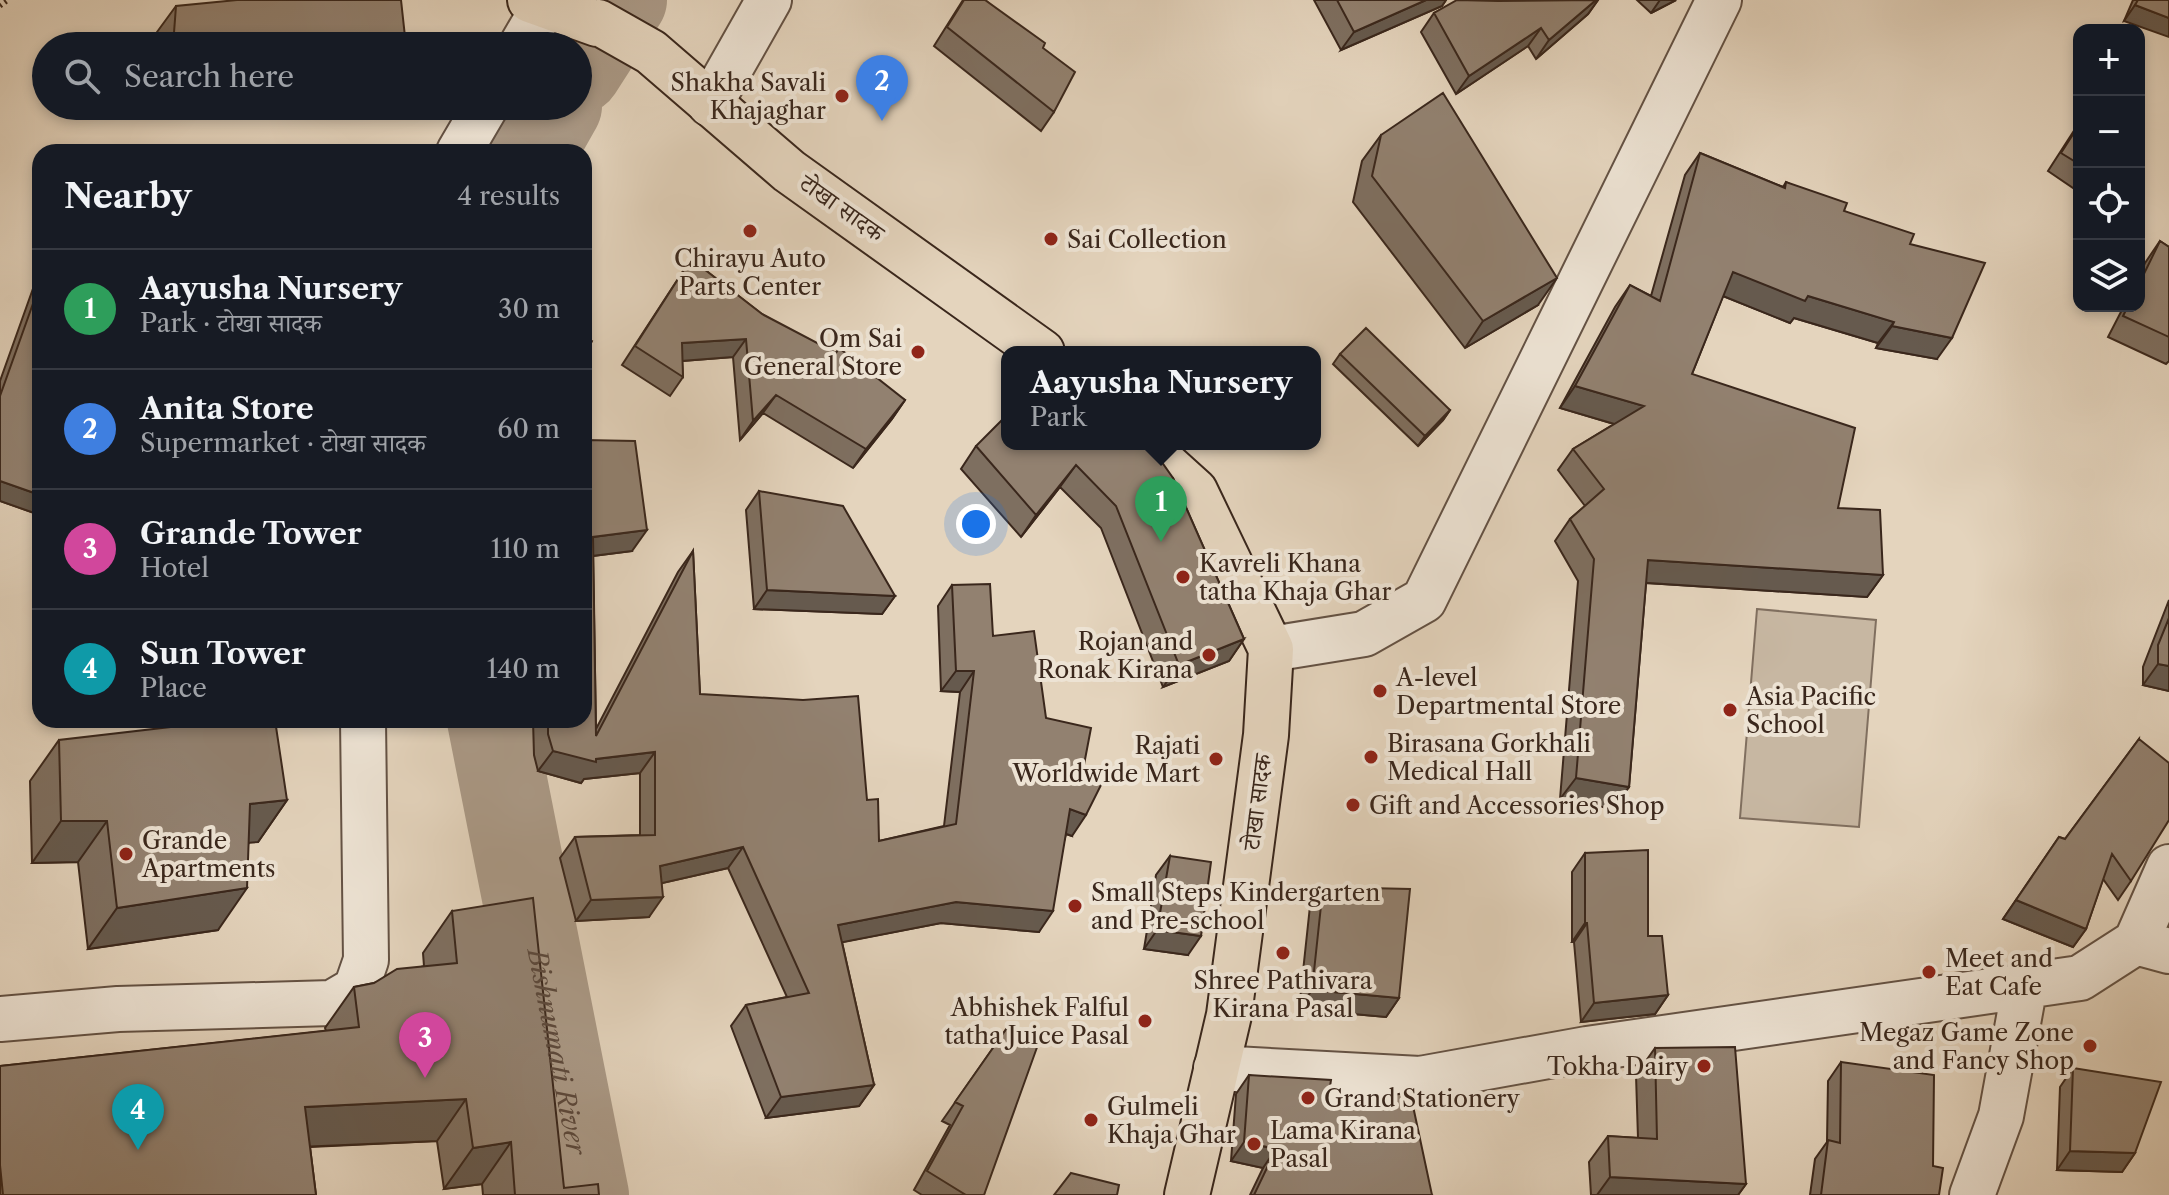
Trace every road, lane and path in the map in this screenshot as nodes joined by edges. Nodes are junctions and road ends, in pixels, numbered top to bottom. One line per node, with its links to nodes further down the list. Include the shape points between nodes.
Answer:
1 (8, 0): 5 (path)
2 (769, 0): 7 (street)
3 (1719, 0): 12 (street, via 1424,600 1364,634)
4 (537, 2): 6 (street); 7 (main road, टोखा सादक, via 598,22 651,52)
5 (0, 6)
6 (526, 32)
7 (710, 104): 10 (main road, टोखा सादक, via 789,171)
8 (478, 120): 9 (street)
9 (464, 144)
10 (1034, 346)
11 (1150, 450): 12 (main road, टोखा सादक, via 1195,491)
12 (1271, 649): 18 (main road, टोखा सादक, via 1266,735 1229,1015)
13 (363, 728): 17 (street, via 366,960 356,989 332,1003 118,1009)
14 (2169, 867): 15 (street)
15 (2152, 946): 16 (street, via 2080,978)
16 (2025, 985): 18 (street, via 1587,1049 1420,1079); 20 (street, via 2001,1116)
17 (0, 1019)
18 (1216, 1068): 19 (main road, टोखा सादक)
19 (1187, 1195)
20 (1972, 1195)

